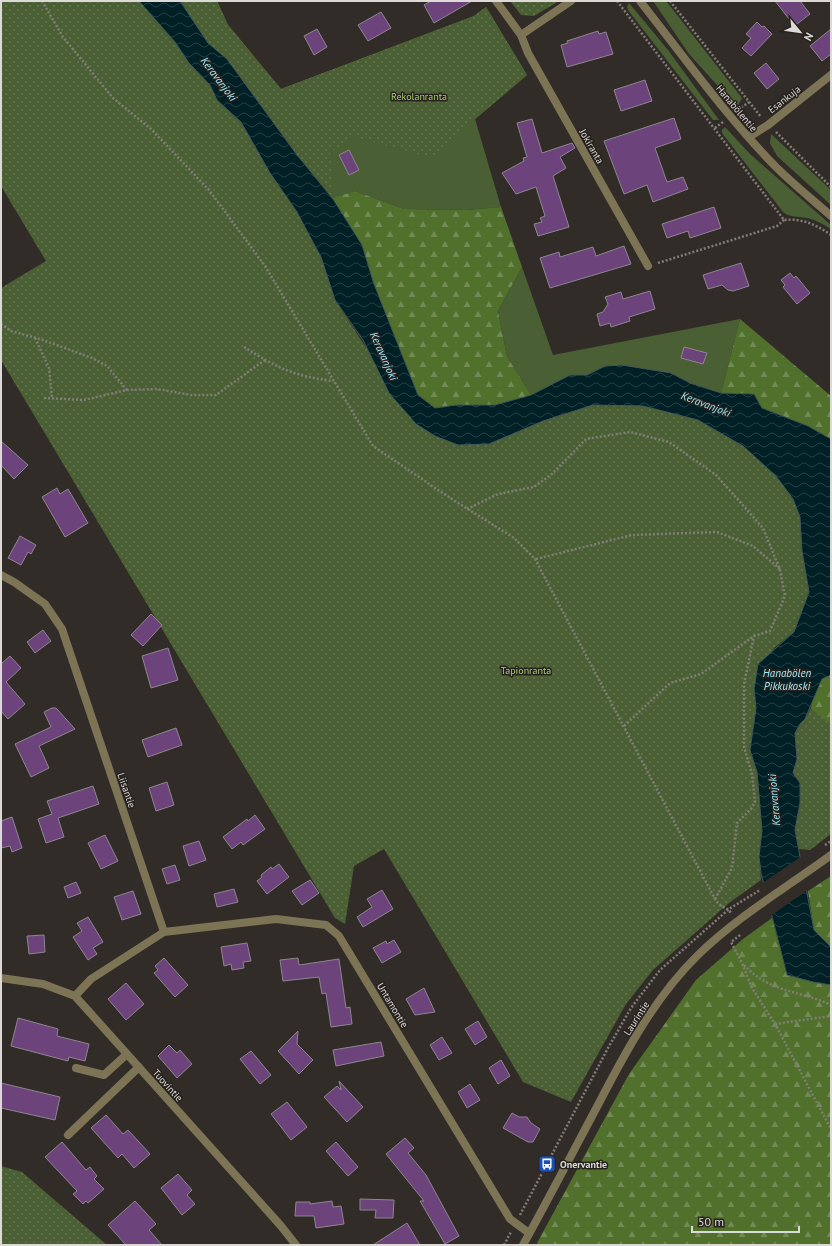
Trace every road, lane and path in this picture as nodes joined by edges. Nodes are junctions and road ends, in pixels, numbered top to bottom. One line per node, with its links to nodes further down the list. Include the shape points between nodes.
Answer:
1 (42, 1): 22 (path, via 63,37 113,98 151,129 209,190 265,266)
2 (496, 1): 9 (street, Jokiranta)
3 (571, 1): 9 (street)
4 (617, 1): 8 (path)
5 (623, 1): 8 (path)
6 (640, 1): 12 (street, Hanabölentie, via 730,117)
7 (670, 1): 11 (path)
8 (620, 4): 15 (path)
9 (521, 35): 17 (street, Jokiranta, via 528,53)
10 (831, 75): 11 (street, Esankuja)
11 (768, 125): 12 (street, Esankuja); 13 (path)
12 (749, 137): 14 (street, Hanabölentie, via 777,167)
13 (831, 187)
14 (831, 216)
15 (784, 220): 16 (path, via 793,219 818,225); 17 (path, via 777,226)
16 (831, 235)
17 (648, 266)
18 (1, 324): 19 (path, via 11,331)
19 (34, 337): 23 (path, via 107,366); 25 (path, via 49,368)
20 (244, 347): 21 (path)
21 (265, 360): 22 (path, via 307,378); 23 (path, via 216,395)
22 (334, 381): 26 (path, via 373,446)
23 (127, 390): 25 (path, via 84,400)
24 (44, 398): 25 (path)
25 (52, 398)
26 (467, 509): 27 (path, via 514,538); 28 (path, via 498,494 534,487 552,474 586,439 630,432 669,442 716,475 763,528)
27 (535, 559): 28 (path, via 632,535 717,532 753,546); 31 (path)
28 (780, 570): 30 (path, via 785,596 770,631)
29 (1, 576): 35 (street, Liisantie, via 45,604 62,630)
30 (754, 636): 31 (path, via 701,674 670,682); 33 (path, via 744,684 744,747 752,774 756,802 737,823 732,868)
31 (623, 727): 33 (path)
32 (831, 855): 48 (street, Laurintie, via 749,913 698,956 674,982 624,1055)
33 (714, 899): 34 (path, via 719,906)
34 (729, 909)
35 (164, 932): 39 (street, via 91,979); 48 (street, Untamontie, via 276,919 326,925 335,932 510,1219)
36 (744, 932): 37 (path, via 731,942)
37 (742, 963): 40 (path, via 767,984); 42 (path, via 752,988)
38 (1, 978): 39 (street, Tuovintie, via 43,984)
39 (75, 996): 43 (street, Tuovintie)
40 (831, 1005)
41 (831, 1016): 42 (path)
42 (775, 1024): 46 (path)
43 (127, 1054): 44 (street, Tuovintie); 45 (street, via 104,1075)
44 (139, 1067): 47 (street); 49 (street, Tuovintie)
45 (76, 1068)
46 (831, 1129)
47 (68, 1135)
48 (530, 1233): 50 (street, Laurintie)
49 (296, 1245)
50 (523, 1245)

